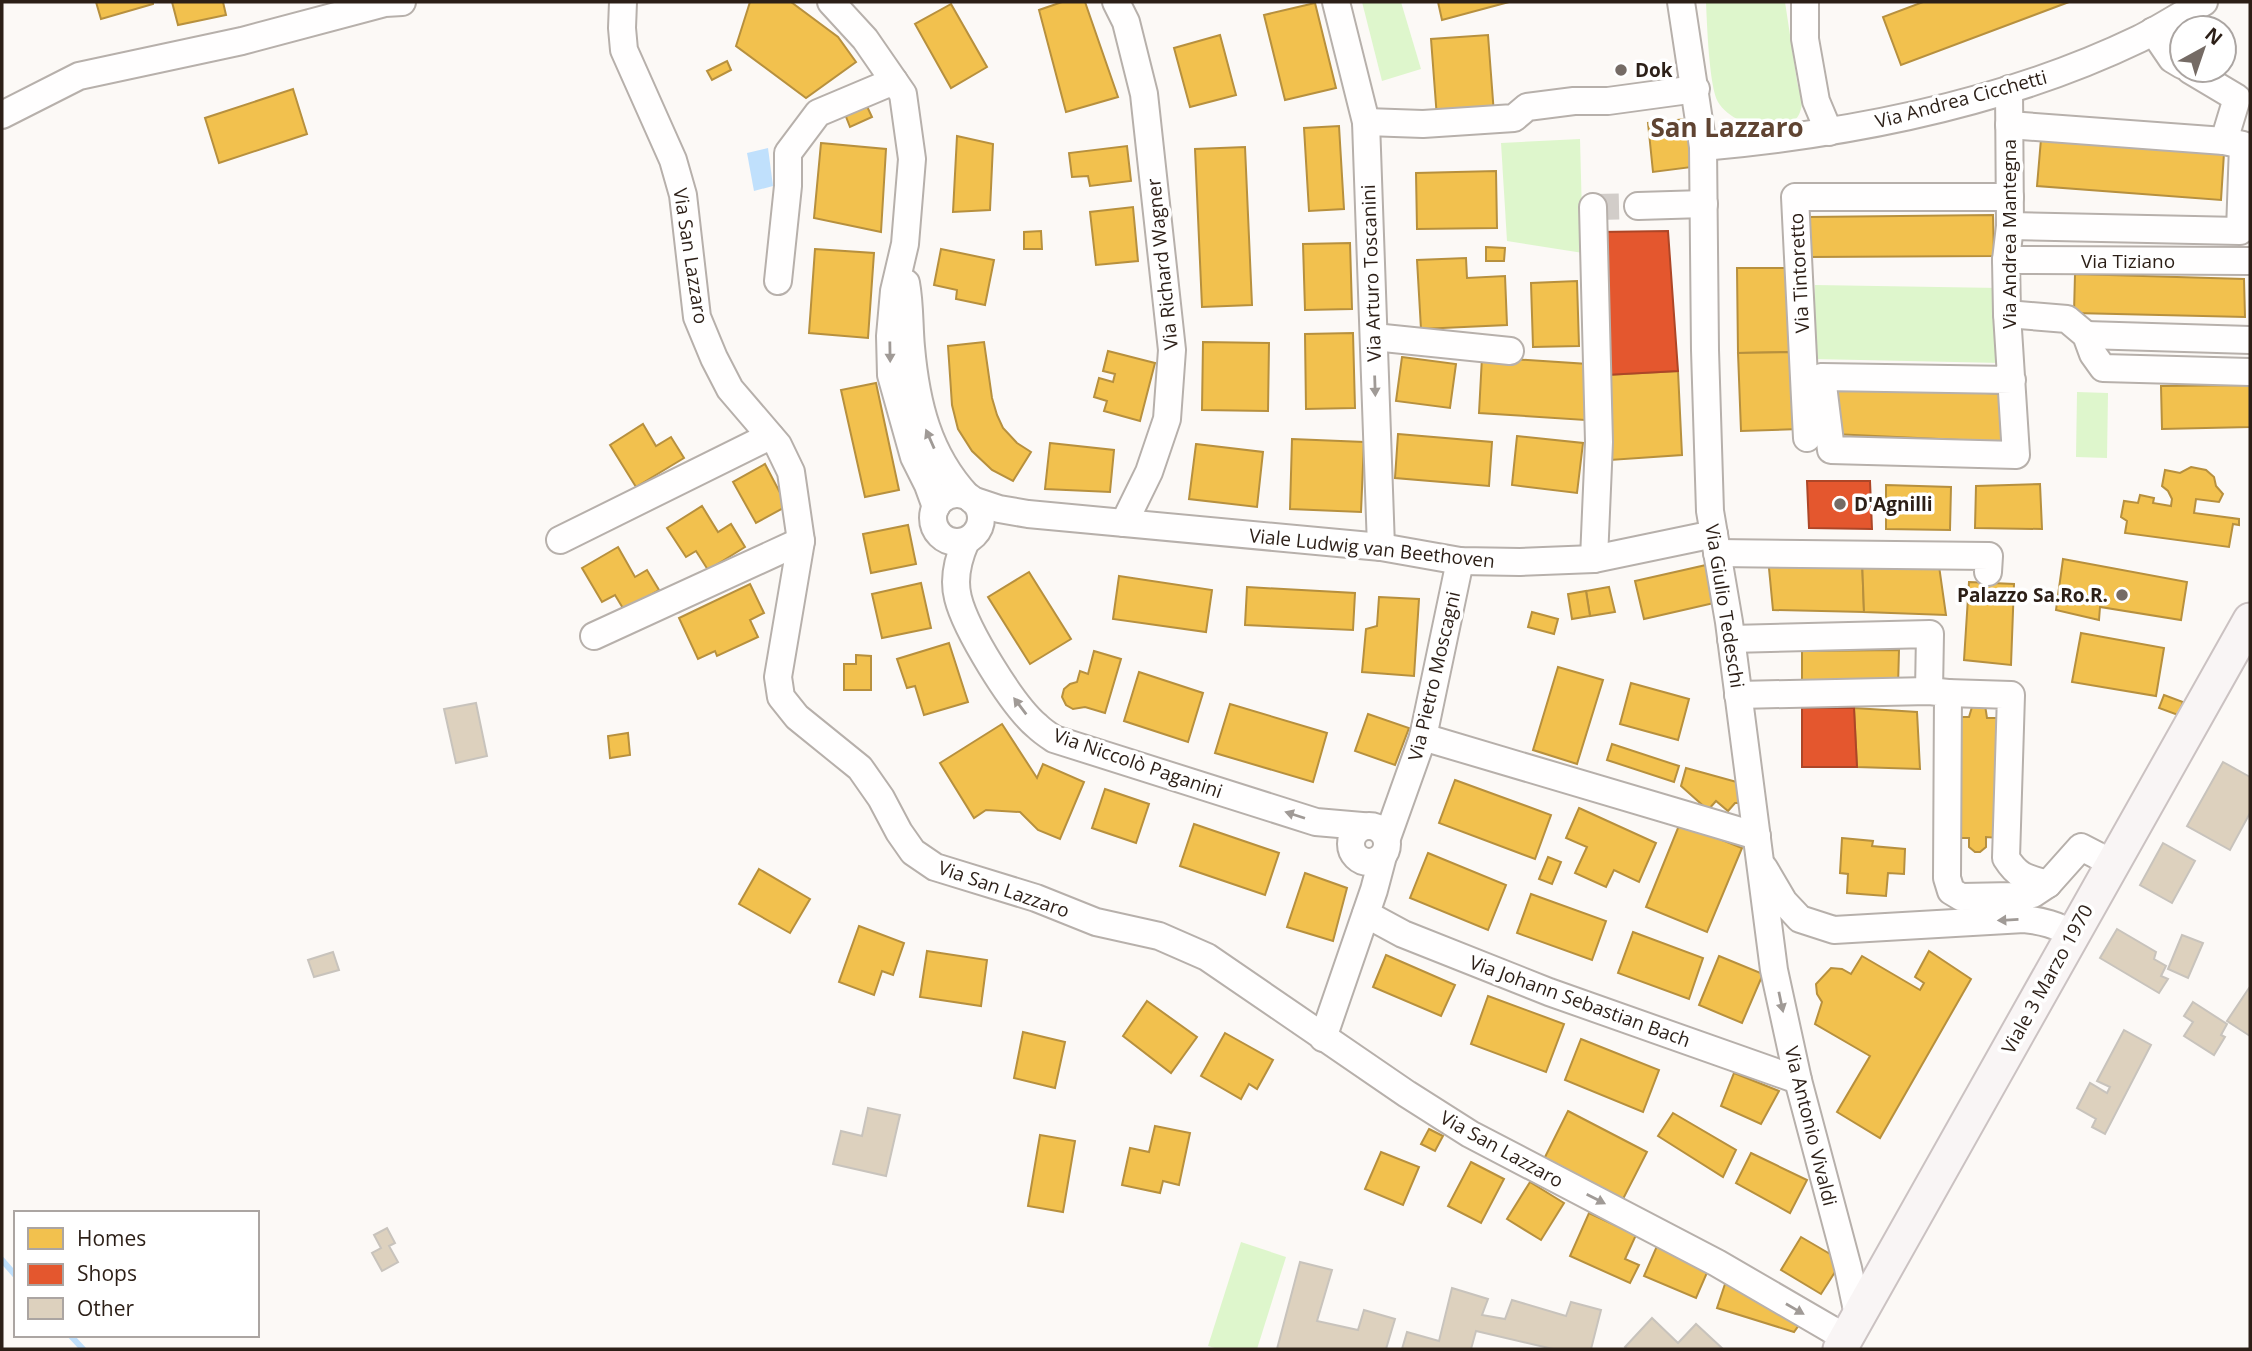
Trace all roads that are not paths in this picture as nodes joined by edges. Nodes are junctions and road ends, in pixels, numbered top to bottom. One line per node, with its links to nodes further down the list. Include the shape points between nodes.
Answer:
1 (402, 2): 16 (street, via 79,76)
2 (624, 2): 38 (street, Via San Lazzaro, via 624,50 673,160 683,195 697,317 730,389)
3 (831, 2): 11 (street)
4 (1116, 2): 43 (street, Via Richard Wagner, via 1126,22 1144,94 1172,350 1167,419 1149,472)
5 (1336, 2): 17 (street, Via Arturo Toscanini)
6 (1681, 2): 13 (street, Via Giulio Tedeschi)
7 (1805, 2): 19 (street, via 1813,89)
8 (2204, 2): 9 (street, Via Andrea Cicchetti)
9 (2153, 31): 10 (street); 14 (street, Via Andrea Cicchetti)
10 (2168, 54)
11 (894, 80): 27 (street, via 903,94 912,159); 30 (street, via 818,113 788,153)
12 (2214, 84): 15 (street)
13 (1696, 89): 17 (street, via 1527,107 1514,117 1423,124); 21 (street, Via Giulio Tedeschi)
14 (2009, 89): 18 (street, Via Andrea Mantegna); 19 (street, Via Andrea Cicchetti)
15 (2244, 101): 20 (street)
16 (2, 116)
17 (1366, 121): 33 (street, Via Arturo Toscanini)
18 (2009, 125): 20 (street); 22 (street, Via Andrea Mantegna)
19 (1829, 132): 21 (street, Via Andrea Cicchetti)
20 (2224, 141): 26 (street, via 2243,145 2240,232)
21 (1703, 147): 23 (street, Via Giulio Tedeschi)
22 (2010, 197): 26 (street, Via Andrea Mantegna); 39 (street, Via Tintoretto, via 1795,197)
23 (1704, 204): 24 (street); 47 (street, Via Giulio Tedeschi, via 1707,454)
24 (1637, 206)
25 (1593, 207): 49 (street, via 1599,442)
26 (2010, 226): 28 (street, Via Andrea Mantegna)
27 (902, 260): 40 (street, one-way to 27, via 945,467 926,430 916,392); 41 (street, one-way to 41, via 894,291 891,375 914,457)
28 (2006, 260): 29 (street, Via Tiziano); 31 (street, Via Andrea Mantegna)
29 (2250, 261)
30 (778, 281)
31 (2007, 314): 32 (street, via 2067,319); 37 (street, Via Andrea Mantegna)
32 (2086, 335): 34 (street); 36 (street, via 2103,368)
33 (1374, 337): 35 (street); 48 (street, Via Arturo Toscanini, one-way to 48)
34 (2250, 340)
35 (1510, 351)
36 (2250, 372)
37 (2012, 380): 37 (street, Via Andrea Mantegna, via 1822,377 1831,450 2016,455)
38 (770, 436): 45 (street); 46 (street, Via San Lazzaro, via 791,472)
39 (1807, 438)
40 (970, 498): 41 (street, via 953,495); 42 (street, Viale Ludwig van Beethoven); 44 (street, via 978,505 981,520)
41 (936, 507): 44 (street, via 934,523 942,537 958,542)
42 (1028, 514): 43 (street, Viale Ludwig van Beethoven); 44 (street, Viale Ludwig van Beethoven, via 1005,519)
43 (1124, 523): 48 (street, Viale Ludwig van Beethoven)
44 (971, 537): 58 (street, Via Niccolò Paganini, one-way to 44, via 1337,825 1315,822 1054,739 1023,712 968,627 957,597 956,575 959,557)
45 (560, 540)
46 (802, 541): 53 (street); 66 (street, Via San Lazzaro, via 778,677 782,697 797,717 860,768 913,852 935,867 1096,922 1159,936 1207,957)
47 (1716, 544): 49 (street, Viale Ludwig van Beethoven); 51 (street, Viale Ludwig van Beethoven, via 1989,556); 54 (street, Via Giulio Tedeschi)
48 (1381, 547): 50 (street, Viale Ludwig van Beethoven)
49 (1594, 559): 50 (street, Viale Ludwig van Beethoven)
50 (1460, 561): 57 (street, Via Pietro Moscagni)
51 (1988, 572)
52 (2250, 621): 60 (main road, Viale 3 Marzo 1970)
53 (594, 636)
54 (1731, 639): 55 (street, via 1930,634); 56 (street, Via Giulio Tedeschi)
55 (1939, 692): 56 (street); 61 (street, via 2011,695 2006,858 2015,873); 61 (street, via 1951,891 1961,897 2014,896 2033,894)
56 (1738, 695): 59 (street, Via Giulio Tedeschi)
57 (1423, 737): 58 (street, Via Pietro Moscagni, via 1406,790); 59 (street)
58 (1372, 841): 62 (street)
59 (1758, 848): 63 (street, Via Giulio Tedeschi, via 1784,902); 64 (street, Via Antonio Vivaldi)
60 (2112, 863): 61 (street, via 2081,847); 65 (main road, Viale 3 Marzo 1970)
61 (2048, 884)
62 (1366, 914): 66 (street); 67 (street, Via Johann Sebastian Bach, via 1403,934 1549,992)
63 (1800, 919): 64 (street, via 1786,920); 65 (street, one-way to 63, via 2044,921 2024,919 1834,930)
64 (1770, 934): 67 (street, Via Antonio Vivaldi, one-way to 67)
65 (2073, 934): 68 (main road, Viale 3 Marzo 1970)
66 (1323, 1038): 68 (street, Via San Lazzaro, one-way to 68)
67 (1798, 1080): 68 (street, Via Antonio Vivaldi, via 1848,1268)
68 (1845, 1338)

